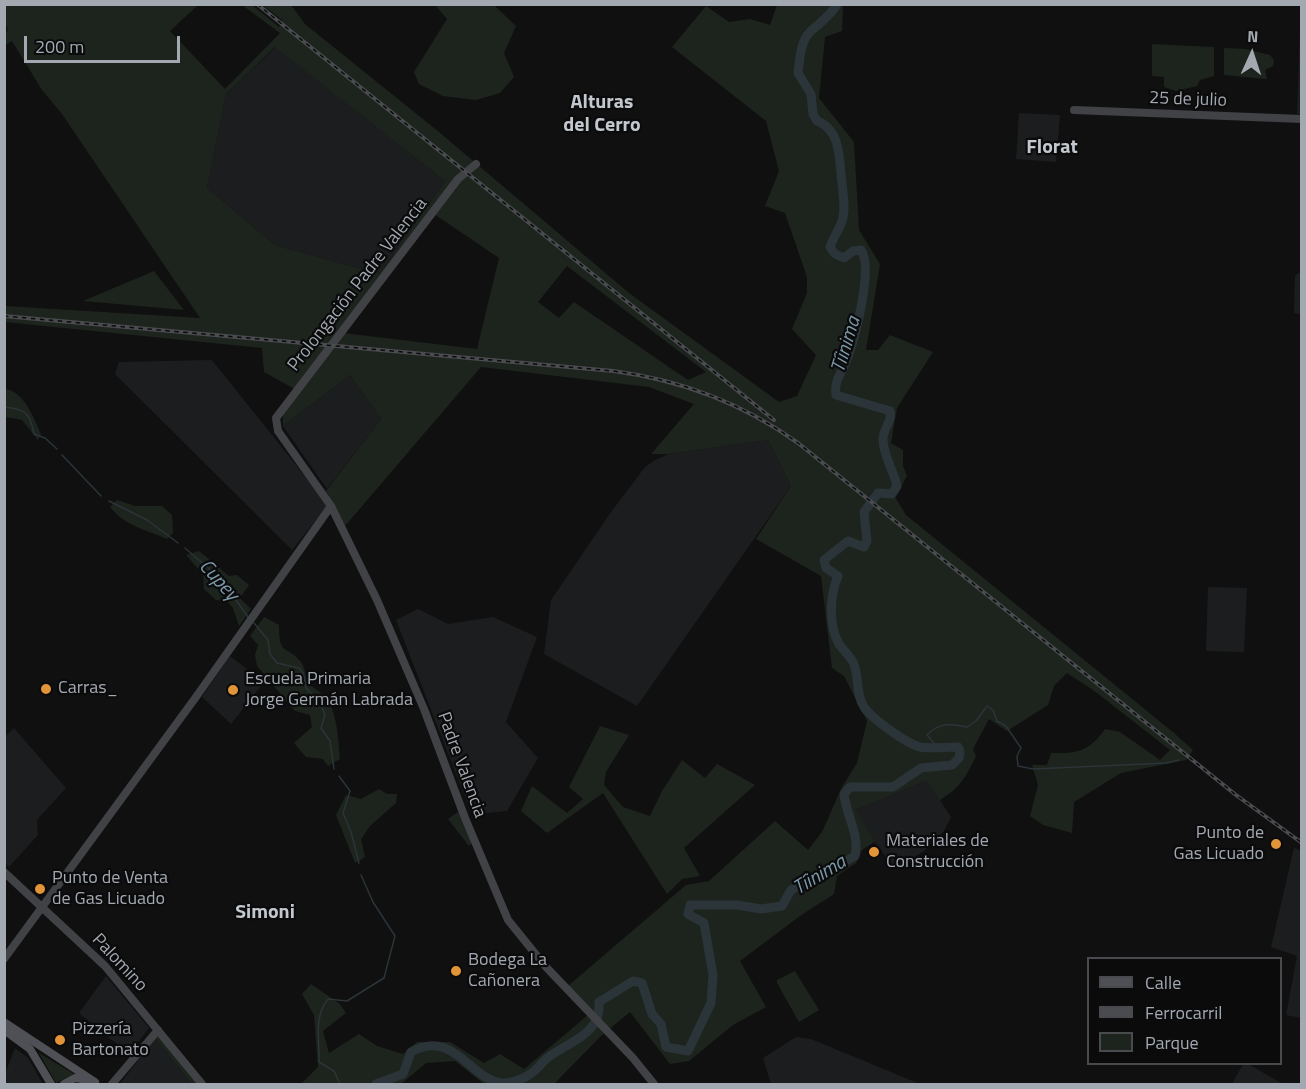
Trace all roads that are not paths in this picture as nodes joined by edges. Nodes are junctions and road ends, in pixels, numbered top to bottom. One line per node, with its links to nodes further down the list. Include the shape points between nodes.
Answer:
1 (1074, 110): 2 (street, 25 de julio)
2 (1302, 119)
3 (476, 164): 4 (street, Prolongación Padre Valencia, via 458,179 327,349 276,418)
4 (278, 431): 5 (street, Padre Valencia)
5 (332, 506): 6 (street); 7 (street, Padre Valencia)
6 (323, 519): 7 (street, via 331,517); 9 (street)
7 (339, 522): 19 (street, Padre Valencia, via 378,600 508,920)
8 (4, 872): 9 (street, Palomino)
9 (42, 907): 10 (street); 13 (street, Palomino, via 105,966)
10 (4, 959)
11 (4, 1022): 15 (main road)
12 (4, 1030): 16 (main road, via 30,1049)
13 (158, 1030): 17 (street); 18 (street, Palomino)
14 (63, 1083): 15 (main road, via 82,1078)
15 (97, 1083)
16 (51, 1084)
17 (112, 1084)
18 (202, 1084)
19 (654, 1084)

